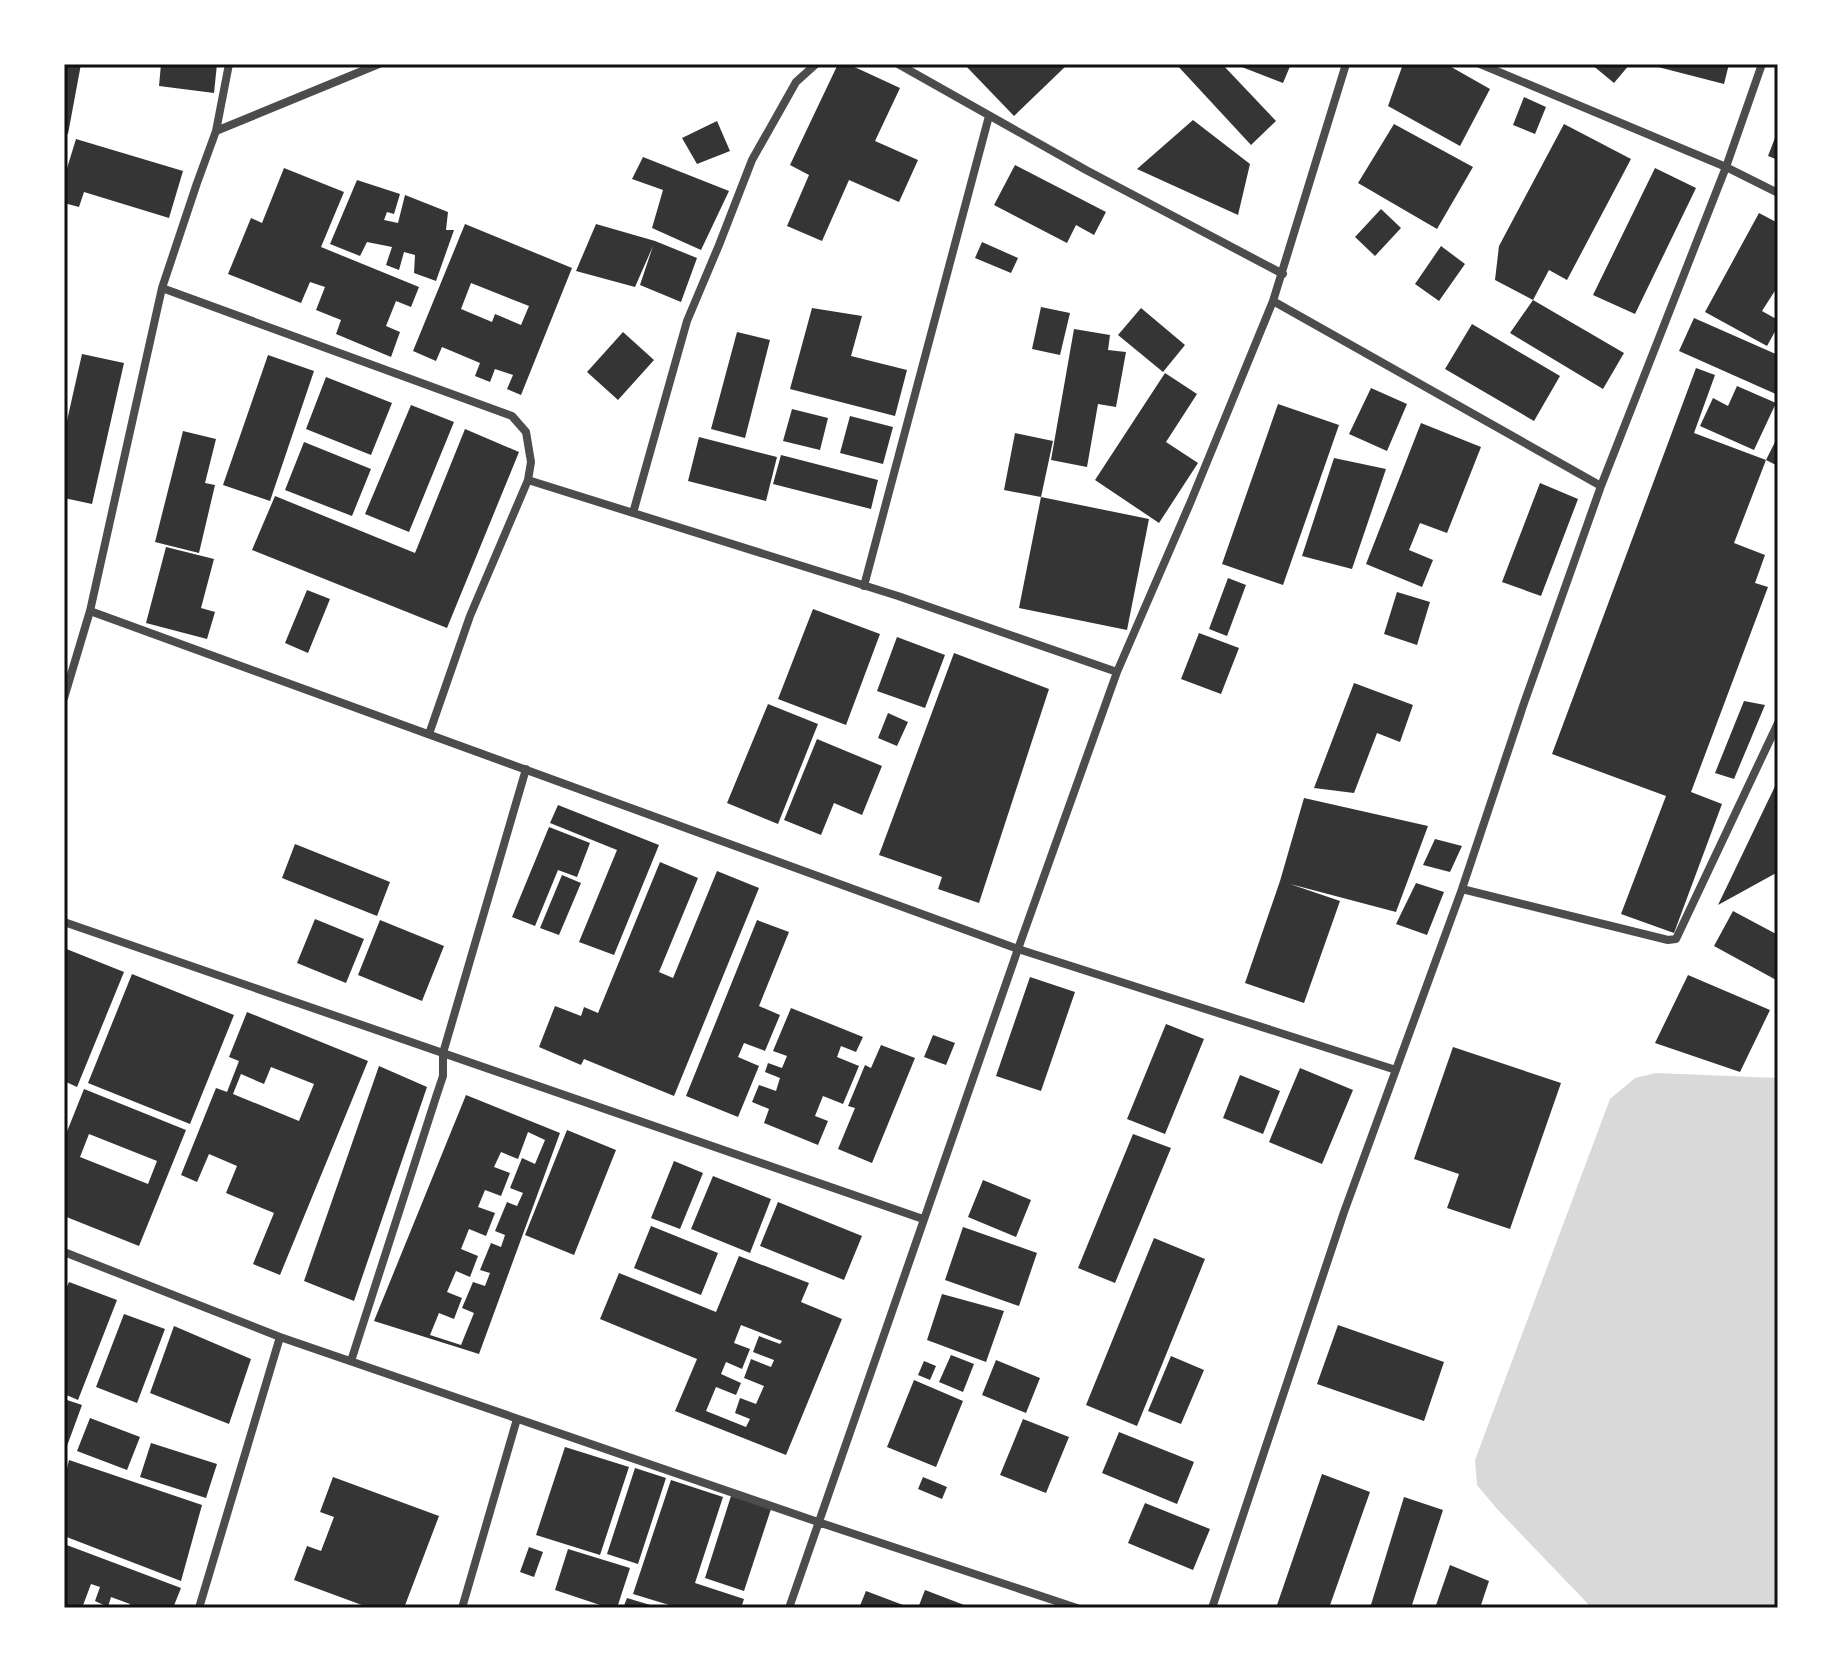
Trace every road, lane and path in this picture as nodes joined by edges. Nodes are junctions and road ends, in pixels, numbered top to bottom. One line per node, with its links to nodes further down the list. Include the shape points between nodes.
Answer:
1 (229, 64): 9 (street)
2 (379, 64): 9 (street)
3 (816, 64): 17 (street, via 796,82 752,160 687,321)
4 (898, 64): 8 (street)
5 (1346, 64): 12 (street)
6 (1480, 64): 10 (street)
7 (1762, 64): 10 (street)
8 (989, 116): 12 (street); 18 (street)
9 (216, 131): 13 (street)
10 (1726, 167): 11 (street); 16 (street)
11 (1778, 193)
12 (1283, 274): 14 (street)
13 (162, 288): 15 (street, via 512,416 526,432); 19 (street)
14 (1273, 301): 16 (street); 20 (street)
15 (528, 480): 17 (street); 23 (street, via 470,616)
16 (1601, 486): 25 (street)
17 (633, 513): 18 (street)
18 (864, 586): 20 (street)
19 (90, 611): 21 (street); 23 (street)
20 (1117, 672): 27 (street)
21 (64, 698)
22 (1778, 723): 25 (street, via 1676,939)
23 (429, 734): 24 (street)
24 (526, 769): 27 (street); 28 (street)
25 (1462, 889): 29 (street)
26 (64, 922): 28 (street)
27 (1018, 949): 29 (street); 30 (street)
28 (443, 1053): 30 (street); 33 (street, via 443,1076)
29 (1396, 1070): 40 (street)
30 (923, 1219): 35 (street)
31 (64, 1252): 32 (street)
32 (280, 1337): 33 (street); 36 (street)
33 (351, 1361): 34 (street)
34 (517, 1419): 35 (street); 37 (street)
35 (818, 1522): 38 (street); 39 (street)
36 (199, 1608)
37 (462, 1608)
38 (789, 1608)
39 (1077, 1608)
40 (1212, 1608)

